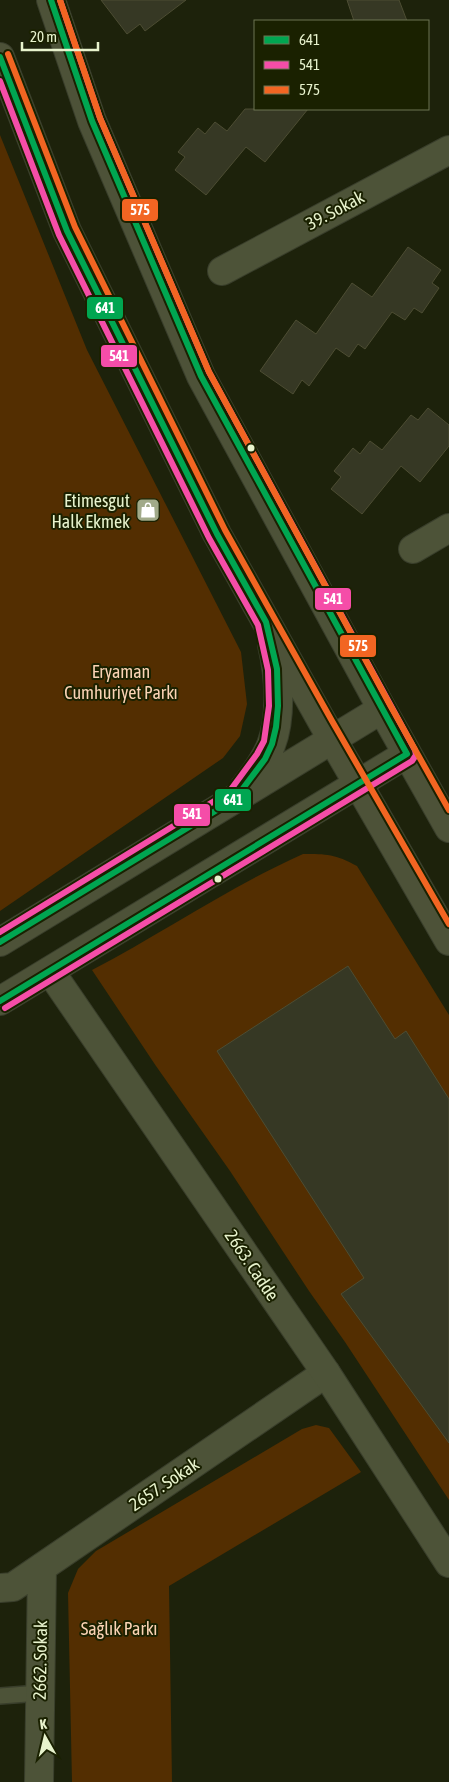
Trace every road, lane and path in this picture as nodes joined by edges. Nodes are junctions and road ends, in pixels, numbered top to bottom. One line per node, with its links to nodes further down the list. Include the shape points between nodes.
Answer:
1 (51, 0): 8 (main road, via 92,121 201,376)
2 (0, 57): 7 (main road, via 67,231 217,534)
3 (449, 150): 4 (street, 39. Sokak)
4 (222, 271)
5 (449, 528): 6 (street)
6 (413, 549)
7 (266, 622): 9 (main road); 12 (main road, via 277,669 276,727 265,759)
8 (382, 709): 9 (main road); 10 (main road)
9 (332, 740): 11 (main road); 12 (main road)
10 (407, 754): 11 (main road); 13 (main road)
11 (358, 784): 14 (main road); 16 (main road)
12 (235, 799): 15 (main road)
13 (449, 828)
14 (449, 941)
15 (0, 942)
16 (50, 970): 17 (main road); 18 (street, 2663. Cadde)
17 (0, 1001)
18 (326, 1373): 19 (street, 2663. Cadde); 20 (street, 2657. Sokak)
19 (449, 1563)
20 (42, 1567): 21 (street, 2657. Sokak, via 13,1587); 22 (street, 2662. Sokak)
21 (0, 1588)
22 (40, 1693): 23 (lane); 24 (street, 2662. Sokak)
23 (0, 1696)
24 (39, 1782)

